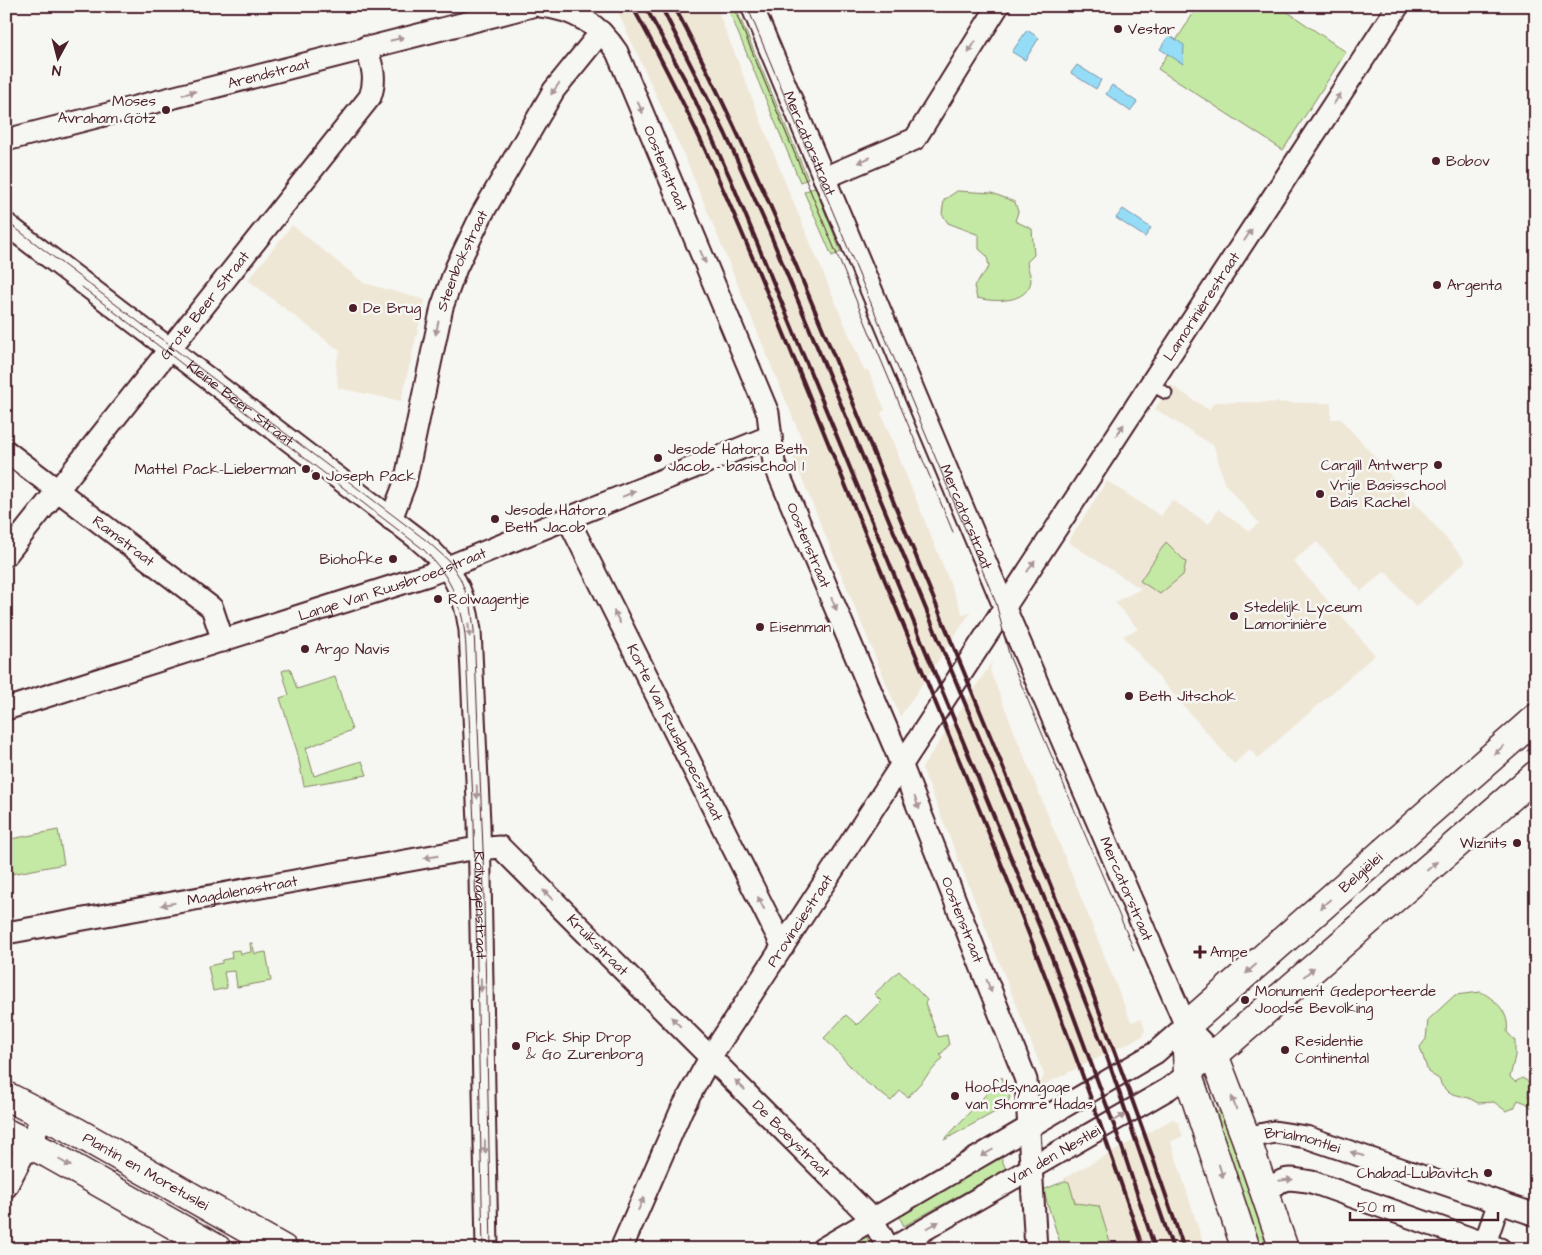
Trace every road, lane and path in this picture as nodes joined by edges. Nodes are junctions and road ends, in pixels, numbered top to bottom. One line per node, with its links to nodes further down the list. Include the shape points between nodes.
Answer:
1 (532, 6): 7 (street, Arendstraat, one-way to 1)
2 (540, 6): 6 (street, Oostenstraat, via 566,10 583,17)
3 (752, 6): 9 (street, Mercatorstraat)
4 (998, 6): 9 (street, one-way to 9, via 915,138)
5 (1398, 6): 19 (street, Lamorinièrestraat, one-way to 5, via 1158,389)
6 (601, 32): 12 (street, Oostenstraat, one-way to 12, via 622,62 768,413); 15 (street, Steenbokstraat, one-way to 15, via 554,90 482,214 456,268 442,307 404,489)
7 (366, 47): 8 (street, Arendstraat, one-way to 7); 11 (street, Grote Beer Straat, via 375,73 370,97)
8 (6, 140)
9 (824, 178): 19 (street, Mercatorstraat)
10 (6, 224): 11 (street, Kleine Beer Straat)
11 (169, 350): 14 (street, Grote Beer Straat); 15 (street, Kleine Beer Straat)
12 (771, 436): 16 (street, Lange Van Ruusbroecstraat, one-way to 12); 23 (street, Oostenstraat, one-way to 23, via 774,463)
13 (6, 451): 14 (street, Ramstraat)
14 (58, 491): 17 (street, Grote Beer Straat); 20 (street, Ramstraat, via 212,608)
15 (391, 519): 18 (street, Kleine Beer Straat)
16 (568, 519): 18 (street, Lange Van Ruusbroecstraat); 27 (street, Korte Van Ruusbroecstraat, one-way to 16)
17 (6, 555)
18 (448, 567): 20 (street, Lange Van Ruusbroecstraat); 25 (street, Rolwagenstraat, one-way to 25, via 463,598 470,630)
19 (1004, 606): 23 (street, Provinciestraat); 28 (street, Mercatorstraat)
20 (223, 641): 21 (street, Lange Van Ruusbroecstraat)
21 (6, 710)
22 (1536, 718): 28 (street, Belgiëlei, one-way to 28)
23 (902, 764): 27 (street, Provinciestraat); 34 (street, Oostenstraat, one-way to 34, via 1026,1080)
24 (1536, 775): 29 (street, one-way to 24)
25 (479, 849): 26 (street, Magdalenastraat, one-way to 26); 30 (street, Kruikstraat, one-way to 25, via 500,847); 46 (street, Rolwagenstraat, one-way to 46)
26 (6, 934)
27 (783, 947): 30 (street, Provinciestraat)
28 (1186, 1026): 29 (street, Mercatorstraat); 31 (street, Mercatorstraat); 34 (street, via 1155,1053)
29 (1214, 1055): 31 (street, Van den Nestlei); 36 (street, Mercatorstraat, one-way to 29)
30 (711, 1056): 42 (street, De Boeystraat, one-way to 30); 47 (street, Provinciestraat, one-way to 30, via 682,1109)
31 (1188, 1075): 37 (street, Van den Nestlei, one-way to 31); 51 (street, Mercatorstraat, one-way to 51)
32 (6, 1096): 33 (street, Plantin en Moretuslei)
33 (44, 1115): 35 (street); 45 (street, Plantin en Moretuslei)
34 (1029, 1128): 37 (street, Oostenstraat); 42 (street, one-way to 42)
35 (17, 1138): 38 (street); 43 (street, Plantin en Moretuslei, one-way to 43)
36 (1246, 1138): 39 (street, Mercatorstraat); 40 (street, Brialmontlei, one-way to 36, via 1306,1137 1274,1132)
37 (1032, 1178): 49 (street, Van den Nestlei, one-way to 37); 50 (street, Oostenstraat)
38 (6, 1187)
39 (1265, 1195): 44 (street, one-way to 44, via 1278,1180 1289,1178 1312,1182); 52 (street, Mercatorstraat)
40 (1499, 1202): 41 (street, Brialmontlei); 44 (street)
41 (1536, 1215)
42 (872, 1219): 48 (street); 49 (street, Van den Nestlei)
43 (206, 1246)
44 (1492, 1246)
45 (283, 1249)
46 (487, 1249)
47 (621, 1249)
48 (822, 1249)
49 (890, 1249)
50 (1036, 1249)
51 (1246, 1249)
52 (1284, 1249)

